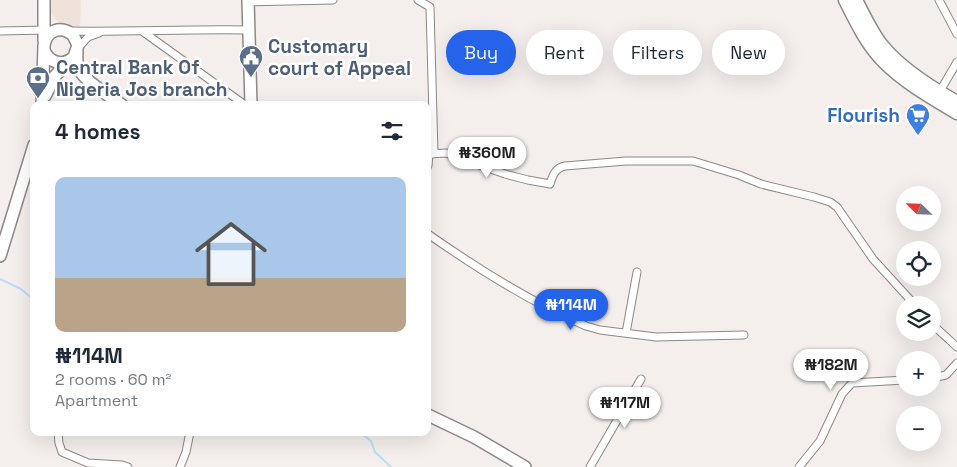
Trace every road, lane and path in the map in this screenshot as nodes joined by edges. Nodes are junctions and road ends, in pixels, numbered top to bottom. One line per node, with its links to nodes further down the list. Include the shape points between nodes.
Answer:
1 (333, 0): 6 (street)
2 (418, 0): 26 (street, via 430,7)
3 (845, 0): 27 (highway, via 863,34 884,62 925,94)
4 (856, 0): 20 (highway, via 888,52)
5 (939, 0): 14 (street)
6 (248, 1): 10 (main road)
7 (44, 3): 8 (main road); 9 (main road, via 50,20)
8 (44, 30): 9 (street); 11 (street); 15 (main road)
9 (63, 30): 13 (street); 15 (main road, via 48,35); 16 (main road, via 76,40)
10 (248, 30): 12 (street); 25 (main road)
11 (0, 31)
12 (142, 31): 13 (street); 24 (street)
13 (102, 32): 16 (street, via 88,37)
14 (957, 34)
15 (44, 46): 18 (main road, via 48,58); 21 (main road)
16 (77, 50): 18 (main road); 19 (main road, via 79,69)
17 (957, 62): 20 (street)
18 (62, 63): 19 (main road); 22 (main road)
19 (92, 83): 23 (main road)
20 (950, 97)
21 (43, 101)
22 (44, 101)
23 (117, 101)
24 (239, 101)
25 (251, 101)
26 (430, 101)
27 (957, 113)
28 (431, 154): 33 (street, via 446,154 505,174 550,184 559,167 565,166 626,161 693,161 761,184 814,197 837,207 873,259)
29 (30, 158): 31 (main road)
30 (431, 236): 35 (street, via 496,280 572,320 600,330)
31 (0, 256)
32 (637, 272): 35 (street)
33 (907, 296)
34 (941, 332): 37 (street)
35 (626, 333): 36 (street, via 656,337)
36 (744, 336)
37 (957, 347)
38 (957, 363): 39 (street)
39 (941, 376)
40 (641, 379): 49 (street)
41 (896, 381): 50 (street, via 852,383 842,394 820,441)
42 (431, 416): 45 (main road, via 474,437)
43 (58, 436): 46 (street, via 62,452 88,463)
44 (189, 436): 47 (street)
45 (508, 463): 48 (main road)
46 (128, 467)
47 (180, 467)
48 (525, 467)
49 (590, 467)
50 (799, 467)

